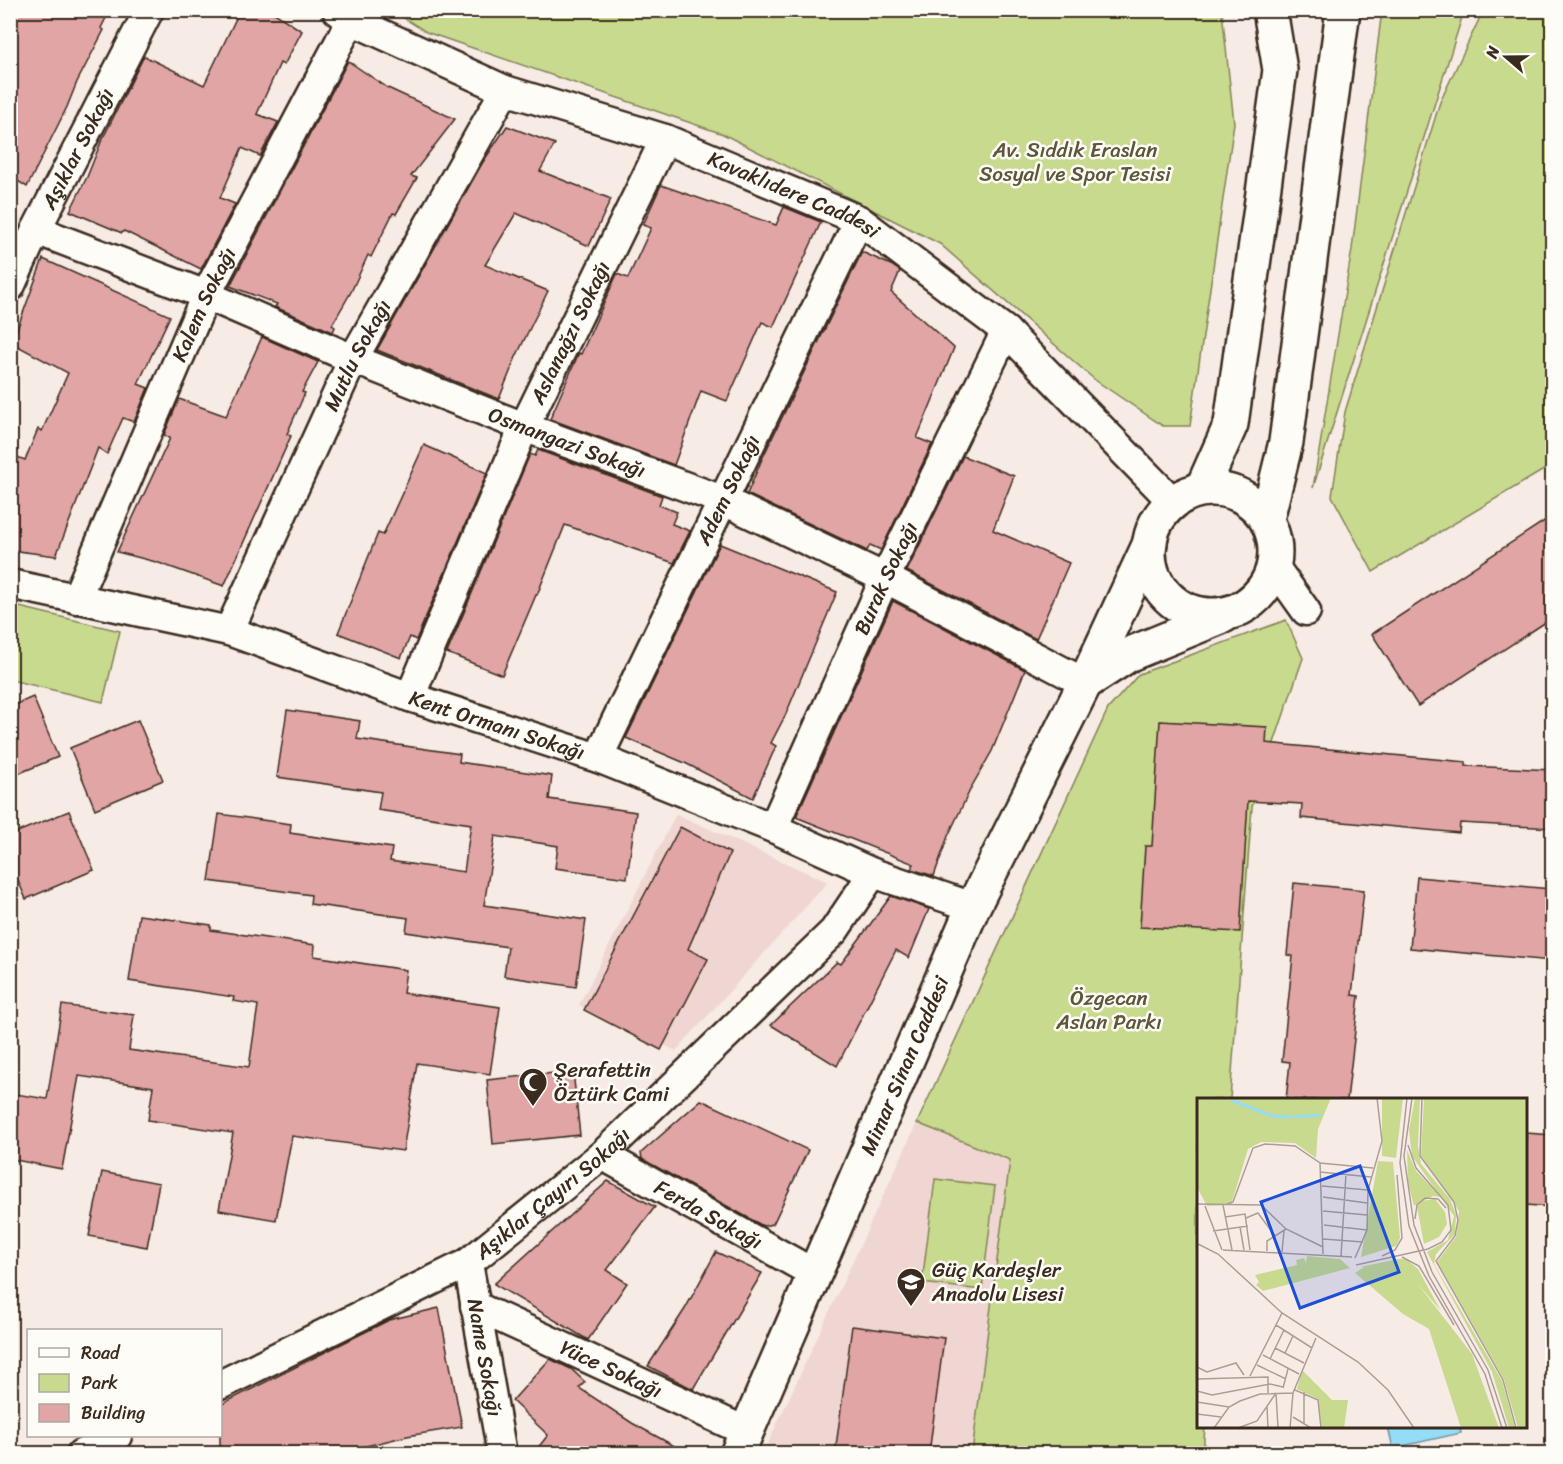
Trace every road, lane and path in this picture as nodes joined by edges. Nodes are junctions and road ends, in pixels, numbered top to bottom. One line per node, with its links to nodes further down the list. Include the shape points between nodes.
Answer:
1 (148, 10): 12 (street, Aşıklar Sokağı)
2 (1270, 10): 7 (main road)
3 (1292, 10): 7 (main road)
4 (1343, 10): 10 (main road)
5 (1348, 10): 10 (main road)
6 (344, 15): 8 (street, Kavaklıdere Caddesi); 14 (street, Kalem Sokağı)
7 (1280, 70): 18 (main road, via 1231,424)
8 (505, 90): 9 (street, Kavaklıdere Caddesi); 16 (street, Mutlu Sokağı)
9 (665, 139): 11 (street, Kavaklıdere Caddesi); 17 (street, Aslanağzı Sokağı)
10 (1326, 140): 20 (main road, via 1286,442)
11 (859, 220): 15 (street, Kavaklıdere Caddesi); 19 (street, Adem Sokağı)
12 (36, 230): 13 (street, Aşıklar Sokağı); 14 (street, Osmangazi Sokağı)
13 (10, 287)
14 (206, 295): 16 (street, Osmangazi Sokağı); 25 (street, Kalem Sokağı)
15 (1006, 331): 18 (street, Kavaklıdere Caddesi); 23 (street, Burak Sokağı)
16 (353, 359): 17 (street, Osmangazi Sokağı); 28 (street, Mutlu Sokağı)
17 (524, 427): 19 (street, Osmangazi Sokağı); 30 (street, Aslanağzı Sokağı)
18 (1188, 495): 20 (main road, via 1220,489 1238,494); 21 (main road, via 1162,513)
19 (722, 500): 23 (street, Osmangazi Sokağı); 31 (street, Adem Sokağı)
20 (1267, 519): 22 (main road, via 1276,550)
21 (1150, 543): 27 (main road, via 1155,579 1179,606 1196,613); 29 (main road, Mimar Sinan Caddesi)
22 (1274, 566): 26 (street); 27 (main road, via 1265,586 1251,602)
23 (885, 578): 29 (street, Osmangazi Sokağı); 32 (street, Burak Sokağı)
24 (10, 584): 25 (street, Kent Ormanı Sokağı)
25 (76, 599): 28 (street, Kent Ormanı Sokağı)
26 (1306, 611)
27 (1233, 612): 29 (main road, via 1130,654)
28 (229, 631): 30 (street, Kent Ormanı Sokağı)
29 (1085, 683): 34 (main road, Mimar Sinan Caddesi)
30 (410, 697): 31 (street, Kent Ormanı Sokağı)
31 (598, 758): 32 (street, Kent Ormanı Sokağı)
32 (773, 828): 33 (street, Kent Ormanı Sokağı)
33 (873, 873): 34 (street, Kent Ormanı Sokağı); 35 (street, Aşıklar Çayırı Sokağı, via 834,931)
34 (973, 907): 37 (main road, Mimar Sinan Caddesi)
35 (602, 1155): 36 (street, Aşıklar Çayırı Sokağı); 37 (street, Ferda Sokağı)
36 (468, 1263): 38 (street, Name Sokağı); 39 (street, Aşıklar Çayırı Sokağı)
37 (815, 1274): 41 (main road, Mimar Sinan Caddesi)
38 (475, 1306): 41 (street, Yüce Sokağı); 42 (street, Name Sokağı)
39 (222, 1384)
40 (115, 1437): 43 (street)
41 (742, 1443)
42 (495, 1452)
43 (81, 1454)

